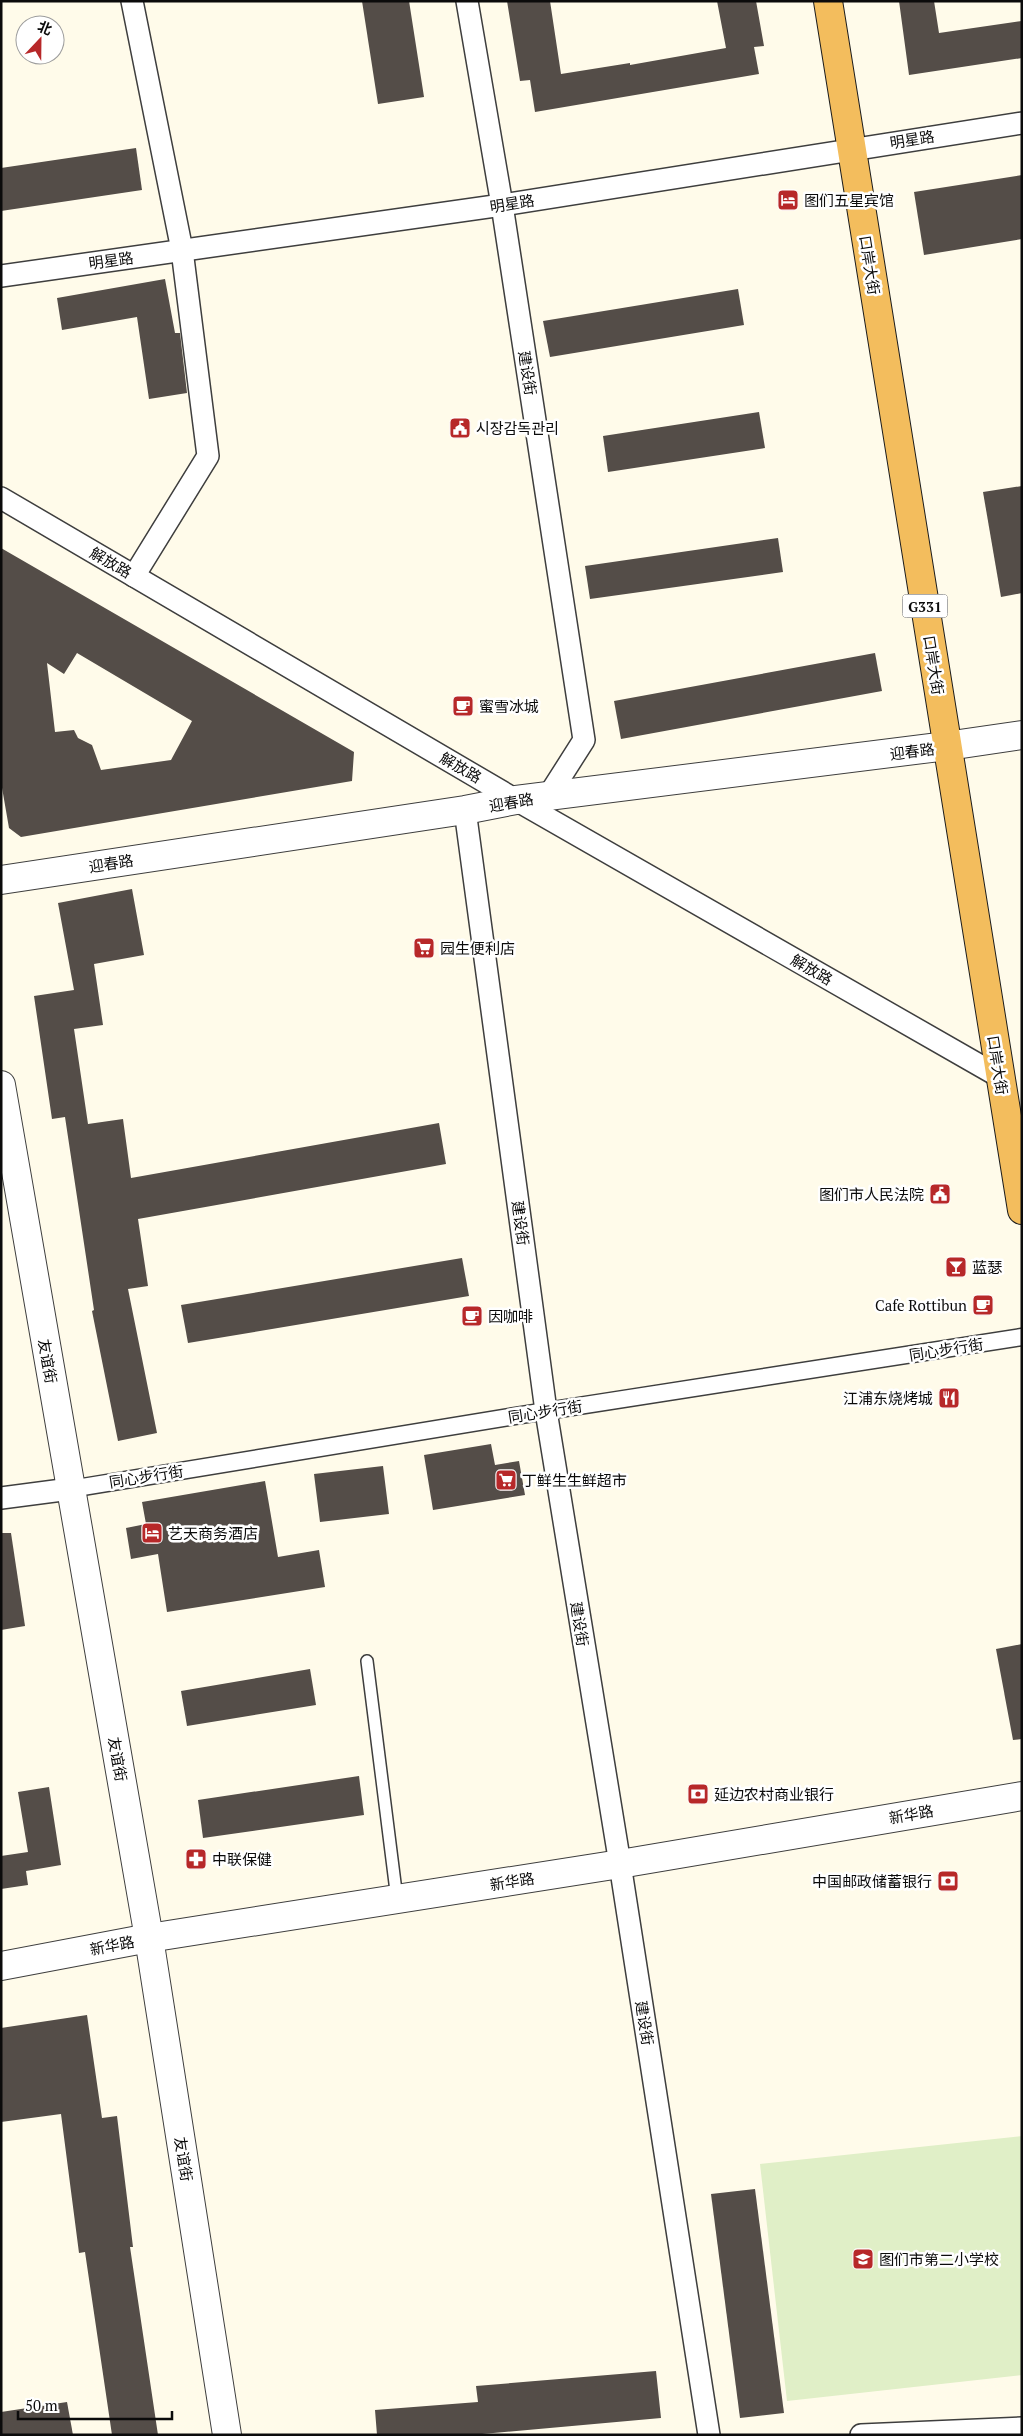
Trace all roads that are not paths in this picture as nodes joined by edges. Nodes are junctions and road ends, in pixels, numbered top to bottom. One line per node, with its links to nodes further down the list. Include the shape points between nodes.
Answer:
1 (132, 1): 7 (street)
2 (467, 1): 6 (street, 建设街)
3 (828, 1): 5 (highway, 口岸大街 / G331)
4 (1022, 122): 5 (street, 明星路)
5 (851, 149): 6 (street, 明星路); 12 (highway, 口岸大街 / G331)
6 (502, 205): 7 (street, 明星路); 13 (street, 建设街, via 584,740)
7 (182, 250): 8 (street, 明星路); 10 (street, via 208,456)
8 (1, 276)
9 (1, 498): 10 (street, 解放路)
10 (134, 576): 14 (street, 解放路)
11 (1022, 734): 12 (street, 迎春路)
12 (947, 746): 13 (street, 迎春路); 17 (highway, 口岸大街 / G331)
13 (549, 795): 14 (street, 迎春路)
14 (516, 800): 15 (street, 迎春路); 17 (street, 解放路)
15 (465, 810): 16 (street, 迎春路); 21 (street, 建设街)
16 (1, 880)
17 (1000, 1077): 19 (highway, 口岸大街 / G331)
18 (1, 1085): 22 (street, 友谊街)
19 (1022, 1210)
20 (1022, 1337): 21 (street, 同心步行街)
21 (546, 1411): 22 (street, 同心步行街); 26 (street, 建设街)
22 (70, 1489): 23 (street); 28 (street, 友谊街)
23 (1, 1498)
24 (367, 1661): 27 (lane)
25 (1022, 1796): 26 (street, 新华路)
26 (620, 1864): 27 (street, 新华路); 32 (street, 建设街)
27 (397, 1899): 28 (street, 新华路)
28 (150, 1938): 29 (street, 新华路); 31 (street, 友谊街)
29 (1, 1966)
30 (1022, 2428): 33 (street)
31 (227, 2435)
32 (709, 2435)
33 (861, 2435)

